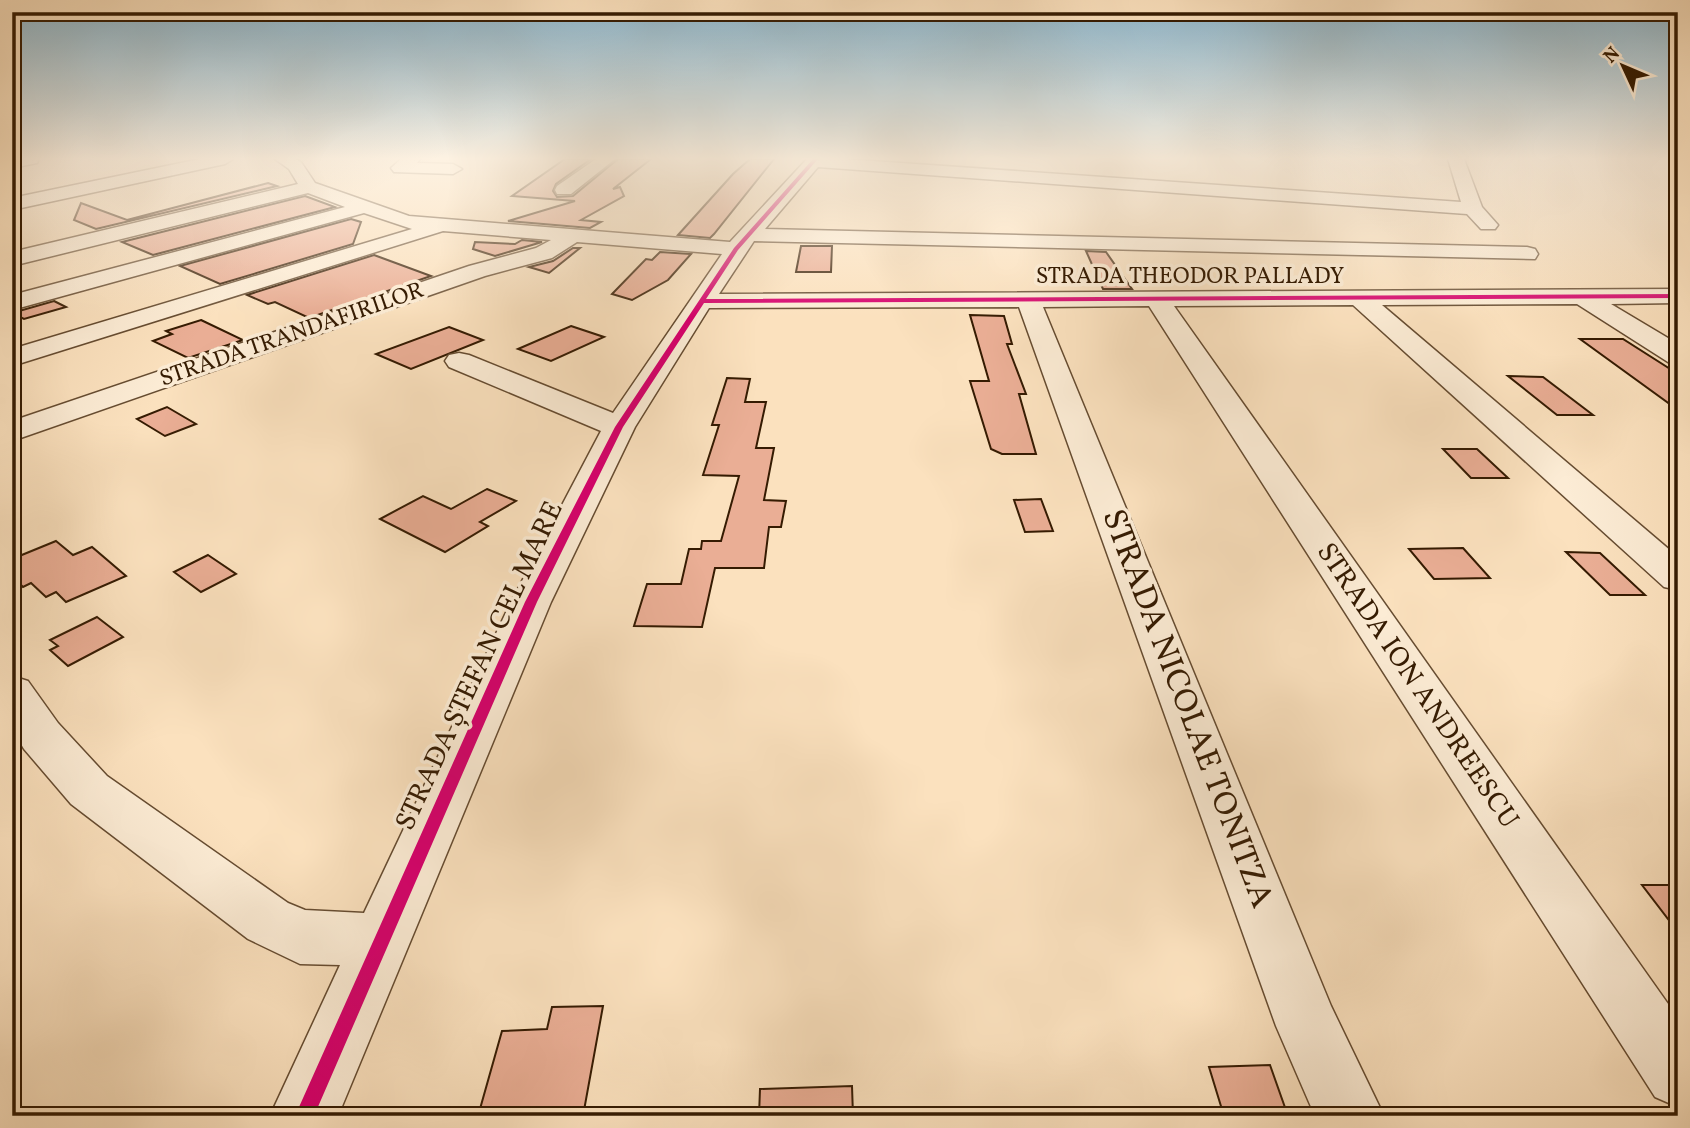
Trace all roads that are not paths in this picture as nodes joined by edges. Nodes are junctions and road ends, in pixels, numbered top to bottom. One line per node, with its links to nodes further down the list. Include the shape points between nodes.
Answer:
1 (207, 212): 11 (street)
2 (349, 212): 19 (street)
3 (373, 212): 6 (street)
4 (769, 212): 9 (street, STRADA ȘTEFAN CEL MARE)
5 (1475, 212): 10 (street, via 1492,230)
6 (441, 226): 7 (street); 8 (street, STRADA TRANDAFIRILOR)
7 (571, 237): 9 (street); 12 (street, STRADA TRANDAFIRILOR, via 544,253)
8 (390, 242): 12 (street); 21 (street, STRADA TRANDAFIRILOR)
9 (742, 242): 10 (street); 18 (street, STRADA ȘTEFAN CEL MARE)
10 (1527, 254): 13 (street)
11 (12, 259)
12 (477, 271): 24 (street, STRADA TRANDAFIRILOR)
13 (1580, 295): 14 (street, STRADA THEODOR PALLADY); 15 (street, STRADA THEODOR PALLADY); 20 (street)
14 (1678, 296)
15 (1358, 297): 16 (street, STRADA THEODOR PALLADY); 25 (street)
16 (1156, 298): 17 (street, STRADA THEODOR PALLADY); 28 (street, STRADA ION ANDREESCU)
17 (1028, 299): 18 (street, STRADA THEODOR PALLADY); 30 (street, STRADA NICOLAE TONITZA, via 1308,1026)
18 (703, 301): 23 (street, STRADA ȘTEFAN CEL MARE)
19 (12, 303)
20 (1678, 356)
21 (12, 358)
22 (459, 360): 23 (street)
23 (619, 427): 27 (street, STRADA ȘTEFAN CEL MARE, via 531,601)
24 (12, 432)
25 (1678, 578)
26 (12, 692): 27 (street, via 41,736 89,790 268,921 300,937)
27 (380, 940): 29 (street, STRADA ȘTEFAN CEL MARE)
28 (1678, 1074)
29 (304, 1116)
30 (1350, 1116)

